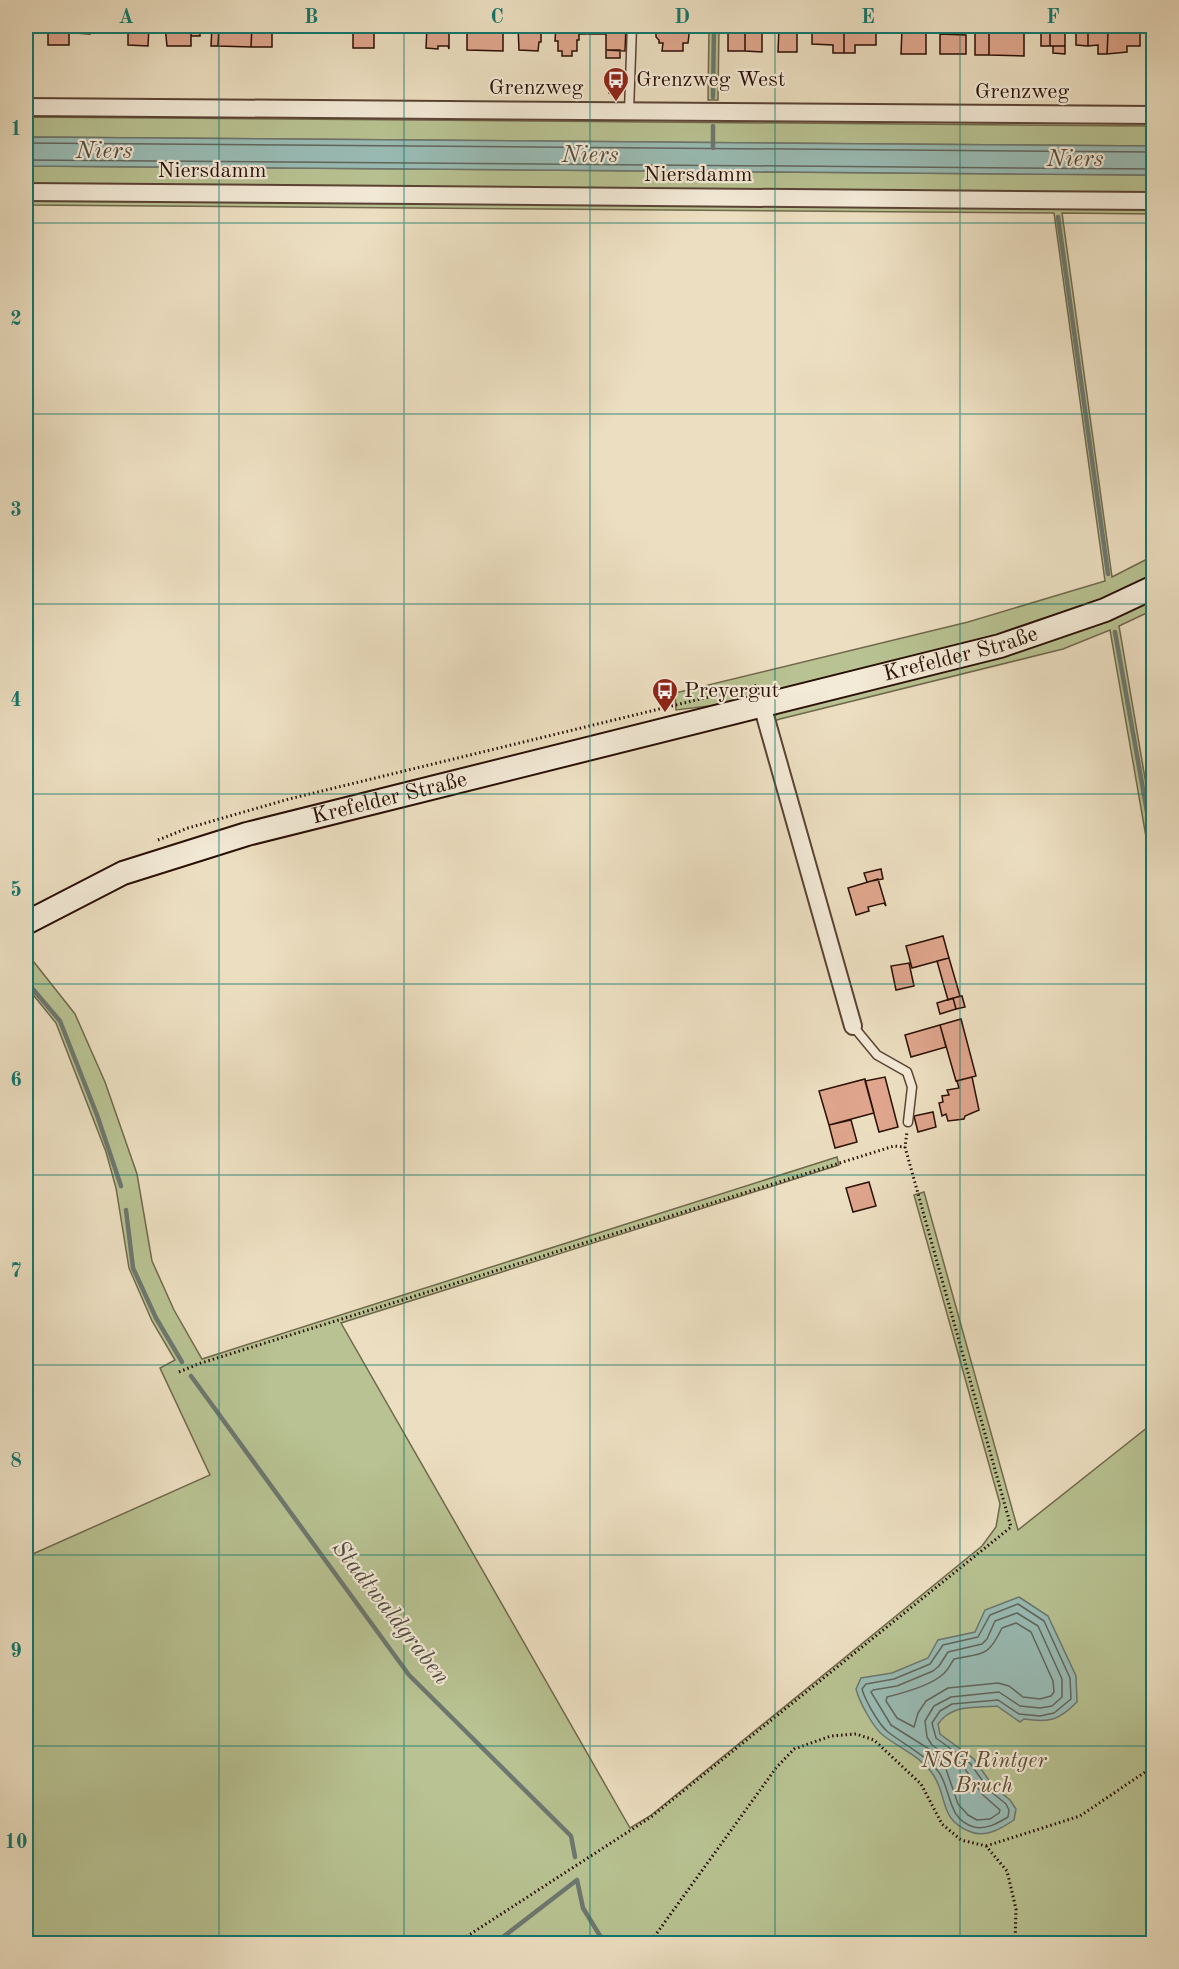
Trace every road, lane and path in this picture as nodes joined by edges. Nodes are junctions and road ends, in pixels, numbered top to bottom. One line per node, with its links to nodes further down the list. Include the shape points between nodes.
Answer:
1 (632, 26): 3 (lane)
2 (26, 107): 3 (street, Grenzweg)
3 (629, 111): 4 (street, Grenzweg)
4 (1154, 115)
5 (26, 192): 6 (street, Niersdamm)
6 (1154, 201)
7 (1154, 587): 8 (main road, Krefelder Straße, via 1105,610 1000,646)
8 (762, 705): 9 (main road, Krefelder Straße, via 247,834 123,873); 10 (street)
9 (26, 923)
10 (853, 1026): 11 (lane, via 877,1056 908,1072 912,1088)
11 (908, 1122): 12 (path)
12 (905, 1147): 13 (path, via 871,1153); 16 (path, via 1011,1527 651,1817)
13 (179, 1372)
14 (1154, 1766): 15 (path, via 1080,1816)
15 (986, 1846): 17 (path, via 961,1840 942,1824 921,1784 874,1740 856,1734 831,1736 794,1749 776,1768); 18 (path, via 1007,1871 1016,1909)
16 (455, 1944)
17 (648, 1944)
18 (1015, 1944)

